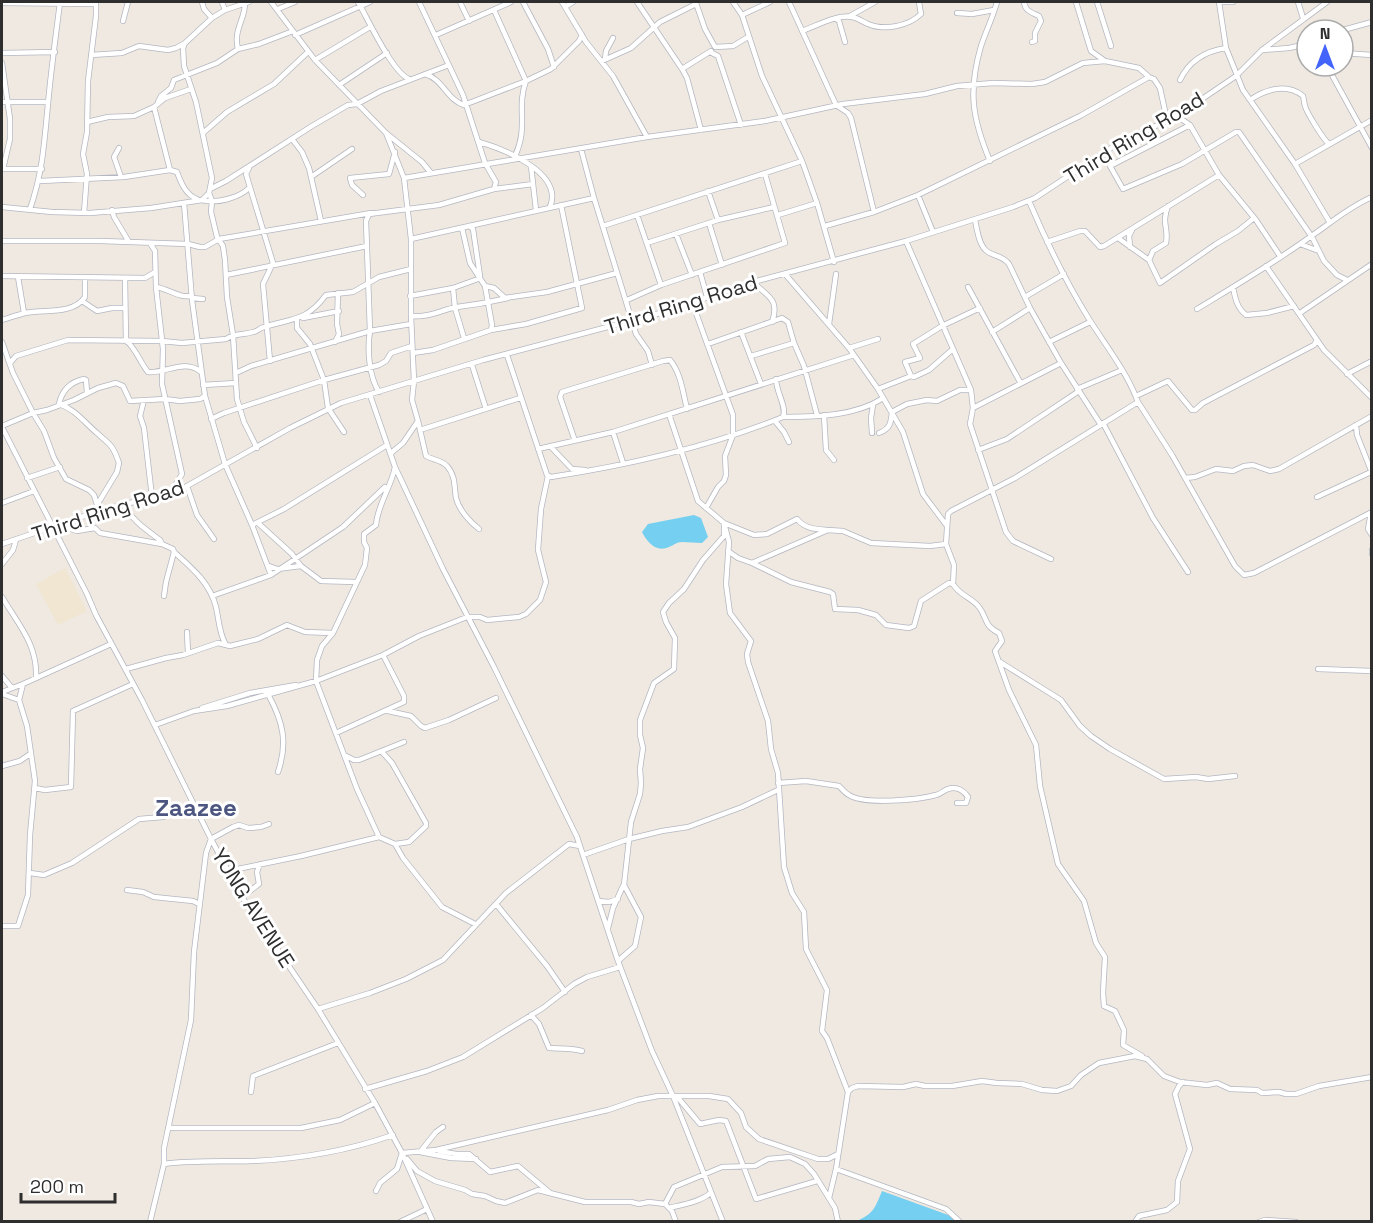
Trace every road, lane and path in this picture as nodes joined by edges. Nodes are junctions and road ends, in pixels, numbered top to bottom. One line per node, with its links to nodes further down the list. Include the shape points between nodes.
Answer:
1 (29, 2): 30 (street); 31 (street)
2 (128, 2): 45 (street)
3 (202, 2): 42 (street)
4 (222, 2): 36 (street)
5 (247, 2): 36 (street); 65 (street, via 236,39)
6 (271, 2): 35 (street)
7 (295, 2): 35 (street)
8 (370, 2): 33 (street)
9 (419, 2): 54 (street)
10 (460, 2): 46 (street)
11 (511, 2): 37 (street)
12 (523, 2): 80 (street)
13 (562, 2): 34 (street)
14 (573, 2): 34 (street)
15 (639, 2): 50 (street)
16 (695, 2): 50 (street); 62 (street)
17 (733, 2): 40 (street)
18 (770, 2): 40 (street)
19 (789, 2): 52 (street)
20 (875, 2): 41 (street)
21 (919, 2): 41 (street, via 921,14 898,25 869,25)
22 (997, 2): 38 (street)
23 (1024, 2): 59 (street, via 1041,21)
24 (1076, 2): 77 (street, via 1091,51)
25 (1097, 2): 61 (street)
26 (1219, 2): 27 (street); 64 (street)
27 (1233, 2)
28 (1298, 2): 43 (street)
29 (1326, 2): 43 (street, Third Ring Road)
30 (2, 3)
31 (60, 3): 32 (street); 67 (street)
32 (96, 3): 73 (street)
33 (359, 3): 49 (street); 53 (street)
34 (565, 7): 55 (street)
35 (278, 9): 53 (street)
36 (225, 10): 42 (street)
37 (494, 10): 46 (street); 89 (street)
38 (994, 10): 39 (street); 90 (street)
39 (957, 13)
40 (742, 15): 56 (street)
41 (850, 16): 44 (street)
42 (212, 18): 60 (street)
43 (1303, 18)
44 (836, 19): 52 (street); 58 (street)
45 (123, 21)
46 (469, 21): 54 (street)
47 (1371, 22): 51 (street)
48 (1295, 24): 66 (street, Third Ring Road)
49 (370, 27): 71 (street); 75 (street)
50 (655, 27): 76 (street, via 631,48); 81 (street)
51 (1355, 27)
52 (802, 31): 99 (street)
53 (294, 33): 65 (street); 68 (street)
54 (436, 34): 79 (street)
55 (582, 35): 76 (street); 80 (street)
56 (748, 37): 62 (street, via 733,46); 101 (street)
57 (613, 38): 76 (street)
58 (845, 42)
59 (1032, 42)
60 (185, 43): 73 (street, via 168,50 139,46 122,53); 83 (street)
61 (1111, 46)
62 (715, 47): 69 (street)
63 (1295, 47): 66 (street)
64 (1226, 48): 84 (street); 88 (street, via 1199,57)
65 (237, 49): 83 (street, via 217,63)
66 (1262, 50): 84 (street, Third Ring Road)
67 (55, 52): 70 (street); 95 (street)
68 (308, 52): 75 (street); 107 (street, via 274,84)
69 (710, 52): 81 (street); 108 (street, via 718,56)
70 (2, 53)
71 (387, 53): 87 (street, via 403,77); 91 (street)
72 (1355, 54): 74 (street)
73 (91, 55): 105 (street)
74 (1371, 55)
75 (315, 60): 91 (street)
76 (603, 60): 114 (street)
77 (1106, 61): 85 (street, via 1139,68); 90 (street, via 1083,63 1032,84)
78 (2, 63): 94 (street)
79 (449, 65): 82 (street); 98 (street)
80 (554, 67): 89 (street)
81 (682, 69): 111 (street)
82 (425, 74): 87 (street); 98 (street, via 438,81 456,102)
83 (187, 75): 92 (street); 96 (street, via 174,80)
84 (1236, 76): 93 (street); 102 (street, Third Ring Road)
85 (1149, 77): 103 (street, via 1160,88); 126 (street)
86 (1334, 78): 110 (street)
87 (409, 79): 97 (street)
88 (1180, 80)
89 (526, 81): 98 (street); 124 (street, via 521,96 523,134)
90 (972, 84): 99 (street); 126 (street, via 976,118)
91 (339, 85): 97 (street)
92 (191, 89): 96 (street); 106 (street)
93 (1250, 100): 117 (street, via 1270,89 1298,92 1320,135); 128 (street)
94 (4, 102): 95 (street); 130 (street, via 10,119 10,139)
95 (48, 102): 131 (street)
96 (158, 102): 100 (street)
97 (357, 104): 113 (street); 115 (street, via 348,105)
98 (465, 104): 116 (street)
99 (836, 105): 101 (street); 165 (street, via 848,113 854,125)
100 (154, 106): 105 (street, via 134,116); 132 (street)
101 (782, 116): 108 (street); 125 (street)
102 (1177, 116): 103 (street, Third Ring Road); 109 (street)
103 (1167, 120): 153 (street, Third Ring Road, via 1117,144)
104 (1371, 120): 110 (street)
105 (87, 122): 140 (street)
106 (200, 123): 107 (street); 112 (street)
107 (212, 124): 112 (street)
108 (741, 125): 111 (street)
109 (1190, 125): 122 (street); 122 (street, via 1110,166 1123,189)
110 (1359, 127): 117 (street); 119 (street)
111 (701, 130): 114 (street)
112 (202, 133): 145 (street, via 212,178)
113 (386, 133): 123 (street); 134 (street)
114 (647, 137): 121 (street)
115 (292, 139): 133 (street); 138 (street, via 302,152)
116 (479, 142): 124 (street); 127 (street)
117 (1329, 144): 128 (street)
118 (119, 148): 137 (street, via 114,157)
119 (1371, 148)
120 (352, 149): 138 (street)
121 (581, 149): 124 (street); 150 (street)
122 (1205, 150): 136 (street); 184 (street, via 1236,132 1242,134)
123 (395, 152): 139 (street); 147 (street, via 389,174 350,178)
124 (517, 157): 127 (street); 129 (street)
125 (802, 161): 135 (street); 155 (street)
126 (990, 161): 148 (street)
127 (485, 163): 134 (street); 144 (street, via 496,182)
128 (1295, 164): 174 (street)
129 (531, 166): 142 (street); 159 (street, via 551,187)
130 (2, 169): 131 (street)
131 (42, 169): 141 (street)
132 (170, 170): 137 (street); 151 (street, via 177,172 193,198)
133 (243, 173): 143 (street); 145 (street)
134 (431, 173): 139 (street)
135 (765, 174): 146 (street); 160 (street)
136 (1219, 175): 157 (street); 170 (street)
137 (121, 177): 140 (street)
138 (311, 177): 173 (street)
139 (404, 178): 162 (street)
140 (85, 180): 141 (street); 166 (street)
141 (40, 181): 161 (street)
142 (533, 184): 144 (street); 164 (street)
143 (249, 188): 152 (street, via 240,196); 182 (street)
144 (494, 189): 162 (street, via 439,205)
145 (210, 191): 151 (street); 152 (street)
146 (708, 191): 168 (street); 171 (street)
147 (363, 195)
148 (918, 195): 165 (street); 181 (street)
149 (1371, 197): 174 (street)
150 (594, 198): 156 (street); 177 (street)
151 (201, 200): 152 (street); 154 (street)
152 (212, 201): 187 (street)
153 (1029, 201): 172 (street, Third Ring Road); 191 (street)
154 (184, 203): 163 (street); 195 (street)
155 (818, 203): 169 (street); 178 (street)
156 (561, 205): 159 (street); 226 (street)
157 (1168, 206): 180 (street); 202 (street, via 1164,216 1166,243 1153,251)
158 (2, 207): 161 (street)
159 (550, 207): 164 (street)
160 (774, 207): 169 (street); 171 (street)
161 (30, 209): 166 (street)
162 (408, 209): 167 (street); 186 (street)
163 (112, 210): 166 (street); 190 (street)
164 (536, 210): 176 (street)
165 (874, 212): 178 (street)
166 (84, 213)
167 (371, 213): 173 (street); 197 (street, via 366,221)
168 (637, 215): 177 (street); 193 (street)
169 (778, 215): 205 (street, via 785,243)
170 (1254, 218): 201 (street); 202 (street, via 1162,283)
171 (718, 220): 175 (street)
172 (975, 220): 181 (street, Third Ring Road); 238 (street, via 985,249 1010,264)
173 (321, 221): 182 (street)
174 (1329, 221): 184 (street)
175 (709, 223): 183 (street); 205 (street)
176 (469, 226): 179 (street); 220 (street, via 475,236)
177 (603, 226): 212 (street)
178 (825, 226): 203 (street)
179 (462, 228): 186 (street); 220 (street, via 470,263)
180 (1132, 230): 185 (street); 198 (street)
181 (933, 232): 189 (street, Third Ring Road)
182 (265, 233): 187 (street); 206 (street)
183 (676, 234): 193 (street); 218 (street)
184 (1312, 237): 196 (street); 199 (street)
185 (1118, 238): 191 (street, via 1100,247 1085,231 1080,231); 198 (street)
186 (411, 239): 209 (street)
187 (219, 240): 195 (street, via 205,247); 217 (street)
188 (2, 241): 190 (street)
189 (906, 241): 203 (street, Third Ring Road); 263 (street)
190 (129, 242): 192 (street)
191 (1047, 242): 216 (street)
192 (150, 243): 194 (street); 200 (street)
193 (647, 243): 228 (street)
194 (162, 244): 195 (street); 200 (street)
195 (188, 244): 236 (street)
196 (1300, 244): 199 (street); 201 (street)
197 (367, 246): 206 (street); 225 (street)
198 (1130, 247): 202 (street)
199 (1319, 250): 224 (street, via 1332,270)
200 (155, 252): 211 (street)
201 (1280, 256): 207 (street)
202 (1149, 260)
203 (834, 262): 214 (street, Third Ring Road)
204 (1371, 264): 208 (street)
205 (722, 265): 213 (street)
206 (272, 266): 217 (street); 262 (street, via 263,284)
207 (1266, 266): 232 (street); 245 (street)
208 (1366, 268): 210 (street); 224 (street)
209 (411, 269): 225 (street); 235 (street)
210 (1371, 270)
211 (155, 272): 223 (street, via 145,278); 230 (street)
212 (617, 273): 226 (street); 241 (street)
213 (700, 273): 218 (street); 237 (street)
214 (784, 274): 227 (street, Third Ring Road); 261 (street)
215 (836, 274): 261 (street)
216 (1064, 274): 238 (street); 259 (street)
217 (226, 275): 268 (street)
218 (692, 275): 228 (street)
219 (2, 276): 221 (street)
220 (480, 276): 229 (street); 233 (street)
221 (18, 277): 222 (street); 252 (street)
222 (85, 277): 223 (street); 242 (street)
223 (124, 278): 246 (street)
224 (1347, 280): 253 (street)
225 (368, 282): 234 (street, via 353,292); 265 (street)
226 (578, 282): 239 (street); 264 (street, via 580,310 497,330)
227 (753, 282): 237 (street, Third Ring Road); 258 (street, via 773,300 776,310)
228 (661, 285): 241 (street)
229 (485, 286): 239 (street); 243 (street)
230 (156, 287): 236 (street); 271 (street)
231 (968, 287): 248 (street)
232 (1233, 287): 245 (street, via 1235,300 1246,315); 250 (street)
233 (453, 288): 235 (street); 247 (street)
234 (338, 293): 251 (street); 255 (street, via 326,295 315,309)
235 (410, 296): 254 (street)
236 (192, 297): 240 (street); 275 (street)
237 (707, 297): 244 (street, Third Ring Road)
238 (1025, 297): 249 (street)
239 (509, 298): 243 (street)
240 (203, 299)
241 (627, 300): 257 (street)
242 (82, 301): 246 (street, via 97,311); 252 (street, via 76,306)
243 (488, 302): 247 (street); 264 (street)
244 (692, 302): 257 (street, Third Ring Road); 279 (street)
245 (1294, 306): 253 (street)
246 (124, 308): 273 (street)
247 (455, 308): 254 (street); 269 (street)
248 (980, 308): 263 (street); 267 (street)
249 (1030, 308): 267 (street); 277 (street)
250 (1197, 309)
251 (339, 311): 255 (street); 276 (street)
252 (24, 313): 256 (street)
253 (1300, 313): 272 (street)
254 (411, 316): 260 (street)
255 (299, 319): 262 (street); 283 (street, via 297,328)
256 (2, 320)
257 (633, 321): 286 (street, Third Ring Road); 295 (street)
258 (772, 322): 266 (street); 278 (street, via 783,318 788,322)
259 (1090, 322): 277 (street); 298 (street)
260 (411, 324): 265 (street); 280 (street)
261 (829, 324): 281 (street)
262 (268, 327): 268 (street); 290 (street)
263 (942, 327): 282 (street); 303 (street, via 913,344 920,357 905,362)
264 (491, 328): 269 (street)
265 (370, 332): 276 (street); 296 (street)
266 (741, 332): 279 (street); 289 (street)
267 (992, 332): 307 (street)
268 (233, 335): 275 (street); 301 (street)
269 (464, 338): 285 (street)
270 (878, 339): 281 (street)
271 (162, 340): 273 (street); 275 (street); 299 (street)
272 (1317, 340): 302 (street); 319 (street, via 1195,410 1168,381)
273 (126, 341): 288 (street, via 68,340); 299 (street, via 132,344 148,372)
274 (2, 342): 284 (street)
275 (198, 342): 300 (street)
276 (335, 342): 283 (street)
277 (1049, 342): 293 (street)
278 (794, 343): 289 (street); 297 (street)
279 (708, 344): 318 (street)
280 (412, 346): 285 (street); 296 (street, via 391,353 386,361)
281 (849, 348): 287 (street)
282 (953, 349): 303 (street, via 922,375); 312 (street)
283 (312, 350): 290 (street); 304 (street)
284 (7, 353): 288 (street); 292 (street)
285 (413, 353): 306 (street)
286 (507, 355): 294 (street, Third Ring Road); 320 (street)
287 (854, 355): 297 (street); 311 (street)
288 (16, 356): 292 (street)
289 (751, 356): 309 (street)
290 (270, 361): 301 (street)
291 (1371, 361): 302 (street)
292 (10, 363): 333 (street)
293 (1061, 363): 307 (street); 313 (street)
294 (472, 365): 306 (street, Third Ring Road); 331 (street)
295 (652, 365): 332 (street, via 670,360); 352 (street, via 562,392 560,397)
296 (372, 367): 304 (street); 314 (street, via 374,386)
297 (805, 370): 305 (street); 336 (street)
298 (1122, 370): 313 (street); 319 (street)
299 (163, 371): 300 (street, via 193,367); 323 (street)
300 (201, 372): 310 (street)
301 (236, 373): 308 (street)
302 (1347, 374): 322 (street)
303 (911, 376): 311 (street)
304 (324, 380): 328 (street); 329 (street)
305 (776, 380): 309 (street); 339 (street)
306 (414, 381): 314 (street, Third Ring Road); 341 (street, via 412,400)
307 (1020, 382): 330 (street)
308 (236, 383): 310 (street); 328 (street)
309 (761, 384): 318 (street)
310 (203, 385): 317 (street)
311 (878, 389): 321 (street)
312 (971, 390): 330 (street); 334 (street, via 960,390 937,401 907,404)
313 (1078, 390): 343 (street); 358 (street, via 1007,439)
314 (379, 392): 316 (street, Third Ring Road)
315 (87, 393): 324 (street, via 119,383 129,400); 326 (street); 326 (street, via 86,380 72,382)
316 (370, 395): 329 (street, Third Ring Road); 354 (street)
317 (205, 396): 323 (street, via 176,402); 340 (street)
318 (727, 396): 332 (street); 351 (street)
319 (1136, 396): 325 (street)
320 (520, 398): 331 (street); 357 (street)
321 (883, 398): 327 (street); 334 (street)
322 (1371, 398)
323 (165, 399): 324 (street); 375 (street, via 182,474)
324 (144, 400): 376 (street, via 141,423)
325 (1138, 402): 343 (street); 370 (street)
326 (59, 404): 333 (street); 380 (street, via 108,442 119,463)
327 (873, 405): 337 (street); 349 (street)
328 (240, 408): 340 (street); 356 (street)
329 (328, 408): 347 (street); 356 (street, Third Ring Road)
330 (972, 408): 358 (street, via 970,424)
331 (486, 409): 346 (street)
332 (687, 409): 335 (street)
333 (33, 412): 345 (street); 364 (street)
334 (892, 412): 350 (street, via 891,424); 387 (street, via 903,432 922,494)
335 (669, 414): 348 (street); 359 (street)
336 (818, 415): 337 (street); 339 (street)
337 (824, 415): 361 (street, via 826,450)
338 (1371, 416): 344 (street)
339 (783, 417): 342 (street)
340 (211, 419): 363 (street)
341 (418, 421): 346 (street); 360 (street)
342 (775, 421): 351 (street); 353 (street)
343 (1102, 424): 373 (street); 405 (street, via 1153,518)
344 (1356, 426): 367 (street); 370 (street, via 1278,469 1270,471 1253,465 1233,471 1216,469)
345 (2, 427): 369 (street, YONG AVENUE)
346 (420, 430): 388 (street, via 426,456 441,461 451,471 457,500)
347 (344, 432)
348 (613, 432): 352 (street); 362 (street)
349 (872, 433)
350 (879, 433)
351 (733, 435): 359 (street); 381 (street, via 725,456 724,481)
352 (574, 441): 355 (street)
353 (789, 442)
354 (387, 445): 360 (street); 385 (street)
355 (550, 446): 357 (street); 366 (street, via 572,469)
356 (257, 448): 363 (street, Third Ring Road)
357 (538, 449): 368 (street)
358 (978, 450): 373 (street)
359 (680, 451): 362 (street); 381 (street, via 699,501)
360 (391, 453): 365 (street)
361 (834, 460)
362 (623, 463): 366 (street)
363 (225, 464): 372 (street, Third Ring Road); 385 (street)
364 (60, 467): 369 (street); 380 (street, via 66,479 94,495)
365 (395, 467): 371 (street); 412 (street)
366 (594, 471): 368 (street)
367 (1371, 473): 377 (street)
368 (548, 476): 412 (street, via 538,550 547,578 540,600 519,617)
369 (27, 478): 374 (street, YONG AVENUE)
370 (1185, 478): 383 (street, via 1235,566 1244,575)
371 (388, 484): 398 (street, via 343,527); 407 (street, via 376,525 364,534 367,557)
372 (187, 486): 375 (street, Third Ring Road); 391 (street, via 197,515)
373 (992, 489): 387 (street, via 951,511); 399 (street, via 1006,532 1013,541)
374 (34, 491): 378 (street); 386 (street, YONG AVENUE)
375 (171, 492): 376 (street, Third Ring Road)
376 (152, 497): 379 (street, Third Ring Road)
377 (1317, 497)
378 (2, 502)
379 (123, 504): 382 (street, Third Ring Road); 394 (street, via 129,515)
380 (97, 505): 382 (street)
381 (706, 508): 384 (street)
382 (99, 511): 386 (street, Third Ring Road)
383 (1371, 512): 390 (street)
384 (724, 523): 389 (street, via 754,535 767,534 797,519 811,529); 396 (street); 455 (street, via 724,536 663,612 675,638 674,669 654,683 640,720 641,783)
385 (255, 524): 398 (street); 402 (street)
386 (54, 525): 392 (street, Third Ring Road); 394 (street, via 77,531 95,528 100,533); 415 (street, YONG AVENUE)
387 (948, 527): 395 (street)
388 (479, 529)
389 (828, 530): 395 (street, via 843,531 871,543); 400 (street)
390 (1371, 535)
391 (214, 539)
392 (16, 540): 393 (street, Third Ring Road); 401 (street)
393 (2, 544)
394 (162, 544): 397 (street)
395 (946, 544): 408 (street, via 954,565)
396 (728, 551): 400 (street); 447 (street, via 729,613 751,641 748,662 768,721)
397 (174, 552): 409 (street); 410 (street, via 204,581)
398 (296, 559): 403 (street); 404 (street)
399 (1051, 559)
400 (752, 563): 408 (street, via 791,582 830,592 834,609 876,615 886,625 897,627 914,626 921,602)
401 (2, 564)
402 (269, 566): 404 (street); 406 (street)
403 (301, 566): 404 (street); 407 (street, via 321,581)
404 (279, 569): 406 (street)
405 (1188, 572)
406 (271, 575): 410 (street)
407 (356, 582): 414 (street)
408 (953, 584): 419 (street, via 957,592 978,606 988,628 999,633 1002,641 995,651)
409 (164, 596)
410 (212, 596): 416 (street)
411 (2, 597): 424 (street, via 32,644)
412 (467, 617): 418 (street); 457 (street)
413 (187, 632): 417 (street)
414 (333, 633): 416 (street, via 305,632 287,625 258,639); 425 (street, via 319,653)
415 (111, 644): 420 (street, YONG AVENUE); 424 (street)
416 (226, 645): 417 (street, via 218,643)
417 (188, 653): 420 (street)
418 (383, 655): 425 (street); 435 (street, via 405,700)
419 (1000, 662): 446 (street, via 1061,700 1091,736 1164,778); 481 (street, via 1035,745 1058,864 1084,901 1096,943 1105,957 1104,1006 1115,1011 1124,1030 1124,1045)
420 (126, 669): 427 (street, YONG AVENUE)
421 (1318, 669): 422 (street)
422 (1371, 671)
423 (2, 676): 429 (street)
424 (36, 678): 426 (street)
425 (316, 681): 428 (street); 437 (street)
426 (23, 684): 429 (street); 433 (street)
427 (133, 684): 436 (street, YONG AVENUE); 448 (street, via 73,711 71,788)
428 (304, 685): 431 (street); 434 (street, via 250,693)
429 (12, 688): 430 (street)
430 (2, 693): 433 (street)
431 (268, 696): 434 (street); 445 (street, via 280,716 283,732)
432 (496, 698): 435 (street, via 425,728 411,716)
433 (19, 700): 440 (street)
434 (194, 711): 436 (street)
435 (388, 711): 437 (street)
436 (155, 724): 451 (street, YONG AVENUE)
437 (336, 733): 441 (street)
438 (404, 742): 439 (street)
439 (382, 752): 441 (street, via 359,760); 456 (street, via 393,763 426,823 410,842)
440 (30, 754): 442 (street); 444 (street)
441 (344, 755): 453 (street)
442 (21, 761): 443 (street); 444 (street)
443 (2, 766)
444 (33, 767): 448 (street)
445 (278, 772)
446 (1235, 776)
447 (778, 783): 449 (street); 450 (street, via 806,781 839,786 859,799 890,801 957,789 968,797 966,803)
448 (35, 788): 461 (street)
449 (778, 790): 455 (street, via 688,827); 486 (street, via 784,867 792,893 804,912 805,945 827,990 822,1031)
450 (957, 803)
451 (196, 808): 454 (street, YONG AVENUE); 461 (street, via 139,819 72,863 44,875)
452 (268, 824): 454 (street, via 248,828 239,825)
453 (379, 837): 456 (street); 459 (street)
454 (211, 839): 460 (street, YONG AVENUE); 464 (street)
455 (629, 839): 458 (street); 462 (street)
456 (395, 844): 471 (street, via 437,902)
457 (580, 846): 458 (street); 470 (street, via 569,844)
458 (584, 855): 468 (street)
459 (260, 864): 460 (street); 465 (street, via 259,884)
460 (228, 871): 465 (street, YONG AVENUE)
461 (30, 873): 472 (street, via 21,921 15,927)
462 (624, 885): 466 (street); 474 (street, via 641,917 635,946)
463 (128, 890): 467 (street)
464 (200, 895): 467 (street); 469 (street)
465 (242, 897): 477 (street, YONG AVENUE)
466 (619, 899): 468 (street); 473 (street)
467 (193, 901): 469 (street)
468 (598, 901): 473 (street)
469 (199, 904): 490 (street, via 191,1020)
470 (496, 904): 471 (street); 476 (street)
471 (475, 924): 477 (street, via 443,960 379,989)
472 (2, 926)
473 (608, 928): 474 (street)
474 (618, 961): 475 (street)
475 (620, 967): 476 (street, via 586,977); 487 (street, via 651,1051)
476 (565, 992): 478 (street)
477 (318, 1009): 479 (street, YONG AVENUE)
478 (531, 1015): 480 (street, via 549,1048); 484 (street, via 463,1057)
479 (338, 1043): 484 (street, YONG AVENUE); 485 (street, via 253,1076)
480 (582, 1051)
481 (1142, 1056): 483 (street, via 1164,1076); 486 (street, via 1099,1063 1071,1086 1057,1091 1022,1083 982,1081 952,1086 858,1086)
482 (1371, 1077): 483 (street, via 1296,1094)
483 (1183, 1082): 515 (street, via 1175,1094 1190,1149 1178,1181 1177,1202 1167,1210 1138,1215)
484 (365, 1089): 488 (street, YONG AVENUE)
485 (251, 1092)
486 (848, 1092): 495 (street)
487 (673, 1097): 492 (street, via 637,1100); 495 (street, via 728,1099 759,1139 818,1159); 498 (street, via 700,1124 726,1121); 500 (street)
488 (375, 1103): 490 (street, via 340,1120 302,1128); 491 (street, YONG AVENUE)
489 (443, 1127): 493 (street)
490 (168, 1128): 497 (street)
491 (393, 1135): 494 (street, YONG AVENUE); 497 (street, via 349,1149 312,1155)
492 (436, 1150): 493 (street); 496 (street, via 469,1154)
493 (420, 1152): 494 (street); 496 (street)
494 (402, 1153): 502 (street, via 397,1169); 504 (street, via 417,1171 435,1181 496,1201 505,1203 538,1190); 507 (street, YONG AVENUE)
495 (838, 1154): 499 (street)
496 (476, 1160): 504 (street, via 490,1172 523,1168)
497 (164, 1164): 508 (street)
498 (744, 1166): 500 (street, via 722,1167); 501 (street, via 790,1157 805,1164); 501 (street, via 756,1199)
499 (836, 1169): 505 (street); 514 (street, via 946,1209)
500 (705, 1174): 503 (street); 506 (street, via 674,1187)
501 (817, 1181): 505 (street)
502 (376, 1191)
503 (711, 1192): 506 (street, via 703,1200); 512 (street)
504 (551, 1194): 506 (street, via 585,1202 649,1202)
505 (829, 1198): 513 (street)
506 (667, 1206): 511 (street)
507 (427, 1209): 509 (street); 510 (street, YONG AVENUE)
508 (150, 1221)
509 (400, 1221)
510 (433, 1221)
511 (676, 1221)
512 (723, 1221)
513 (838, 1221)
514 (960, 1221)
515 (1135, 1221)
516 (1260, 1221): 517 (street)
517 (1296, 1221)

